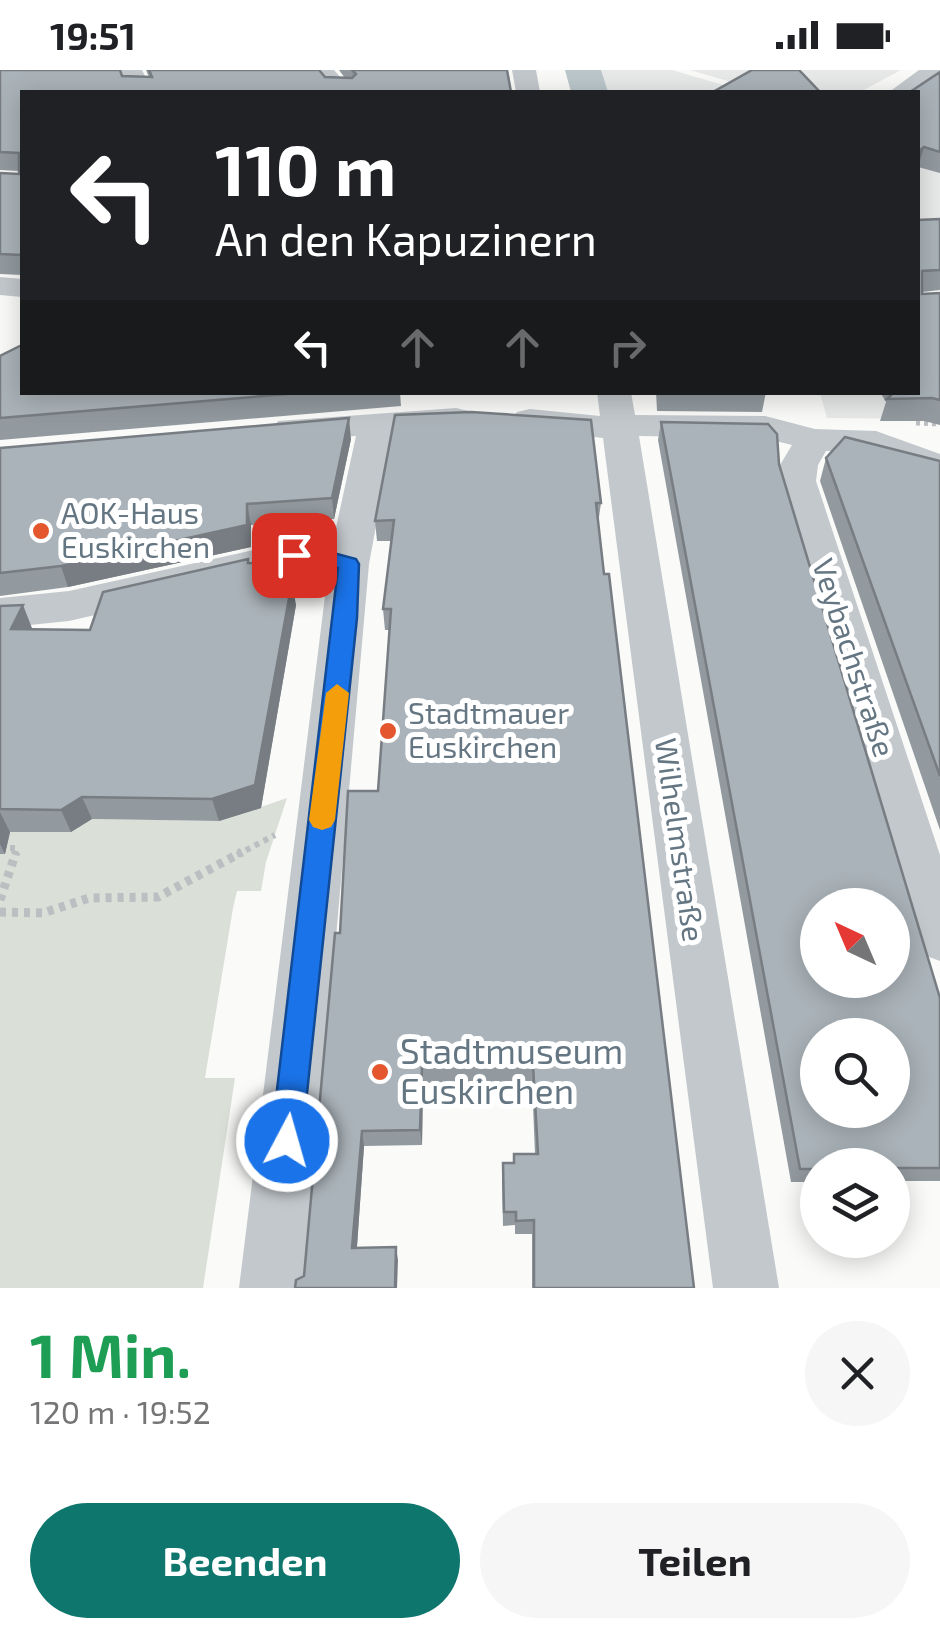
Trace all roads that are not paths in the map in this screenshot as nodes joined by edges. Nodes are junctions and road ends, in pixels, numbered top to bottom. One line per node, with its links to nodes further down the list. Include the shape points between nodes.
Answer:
1 (322, 70): 3 (street)
2 (935, 70): 4 (street)
3 (339, 90)
4 (904, 90)
5 (778, 397): 10 (street)
6 (617, 410): 7 (street, via 529,420); 10 (street, via 658,444 771,448); 17 (street, Wilhelmstraße)
7 (399, 411): 9 (street); 13 (street)
8 (928, 430): 11 (street)
9 (261, 432)
10 (814, 440): 11 (street); 15 (street, Veybachstraße, via 796,481)
11 (876, 442): 12 (street)
12 (940, 466)
13 (349, 564): 14 (street, via 294,555 69,606); 16 (street)
14 (0, 613)
15 (940, 937)
16 (272, 1288)
17 (746, 1288)

